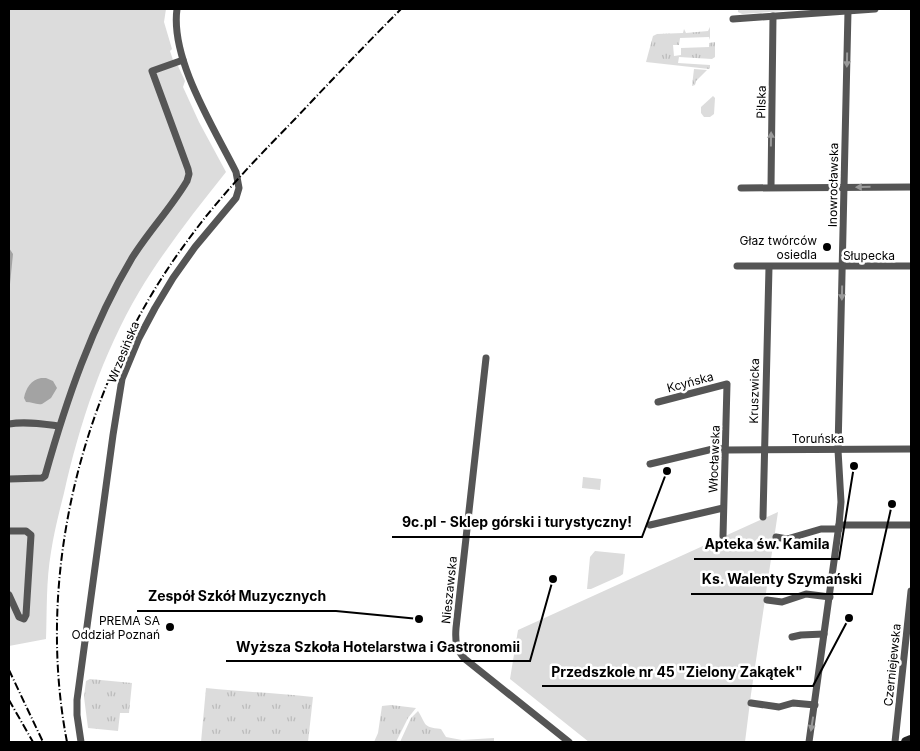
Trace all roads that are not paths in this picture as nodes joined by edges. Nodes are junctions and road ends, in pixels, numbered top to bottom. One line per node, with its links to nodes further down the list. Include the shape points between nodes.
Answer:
1 (177, 9): 6 (street, Wrzesińska, via 176,29)
2 (875, 9): 3 (street)
3 (848, 12): 4 (street); 10 (street, Inowrocławska, one-way to 10)
4 (773, 16): 5 (street); 9 (street, Pilska, one-way to 4)
5 (733, 19)
6 (183, 60): 19 (street, via 152,71 182,151 188,177 124,273 99,322); 43 (street, Wrzesińska, via 236,172 238,193 169,285 139,338 122,379 77,700)
7 (911, 187): 10 (street, one-way to 10)
8 (741, 188): 9 (street)
9 (770, 188): 10 (street)
10 (844, 188): 12 (street, Inowrocławska)
11 (737, 266): 14 (street, Słupecka)
12 (843, 266): 13 (street, Słupecka); 14 (street, Słupecka); 23 (street, Inowrocławska, one-way to 23)
13 (911, 266)
14 (769, 267): 22 (street, Kruszwicka)
15 (486, 358): 44 (street, Nieszawska, via 456,645 464,659)
16 (727, 384): 17 (street, Kcyńska); 21 (street, Włocławska)
17 (658, 402)
18 (9, 424): 19 (street)
19 (59, 426): 25 (street, via 44,478)
20 (911, 449): 23 (street, Toruńska)
21 (726, 450): 22 (street, Toruńska); 24 (street, Toruńska, via 716,448); 26 (street, Włocławska)
22 (764, 450): 23 (street, Toruńska); 27 (street, Kruszwicka)
23 (838, 450): 30 (street, Inowrocławska)
24 (650, 464)
25 (9, 479)
26 (723, 508): 29 (street); 32 (street, Włocławska)
27 (763, 517)
28 (911, 524): 30 (street)
29 (650, 525)
30 (839, 527): 33 (street, via 787,539); 36 (street, Inowrocławska)
31 (9, 531): 35 (street, via 26,531 31,535 24,619 19,617)
32 (723, 536)
33 (776, 537)
34 (911, 591): 46 (street, Czerniejewska)
35 (9, 595)
36 (830, 598): 37 (street, via 806,594 782,602); 38 (street, Inowrocławska)
37 (766, 600)
38 (824, 634): 39 (street); 41 (street, Inowrocławska)
39 (792, 637)
40 (751, 703): 41 (street, via 780,707 793,703)
41 (815, 705): 45 (street, Inowrocławska, one-way to 45)
42 (911, 740): 47 (street)
43 (81, 742)
44 (569, 742)
45 (809, 742)
46 (895, 742)
47 (906, 742)

